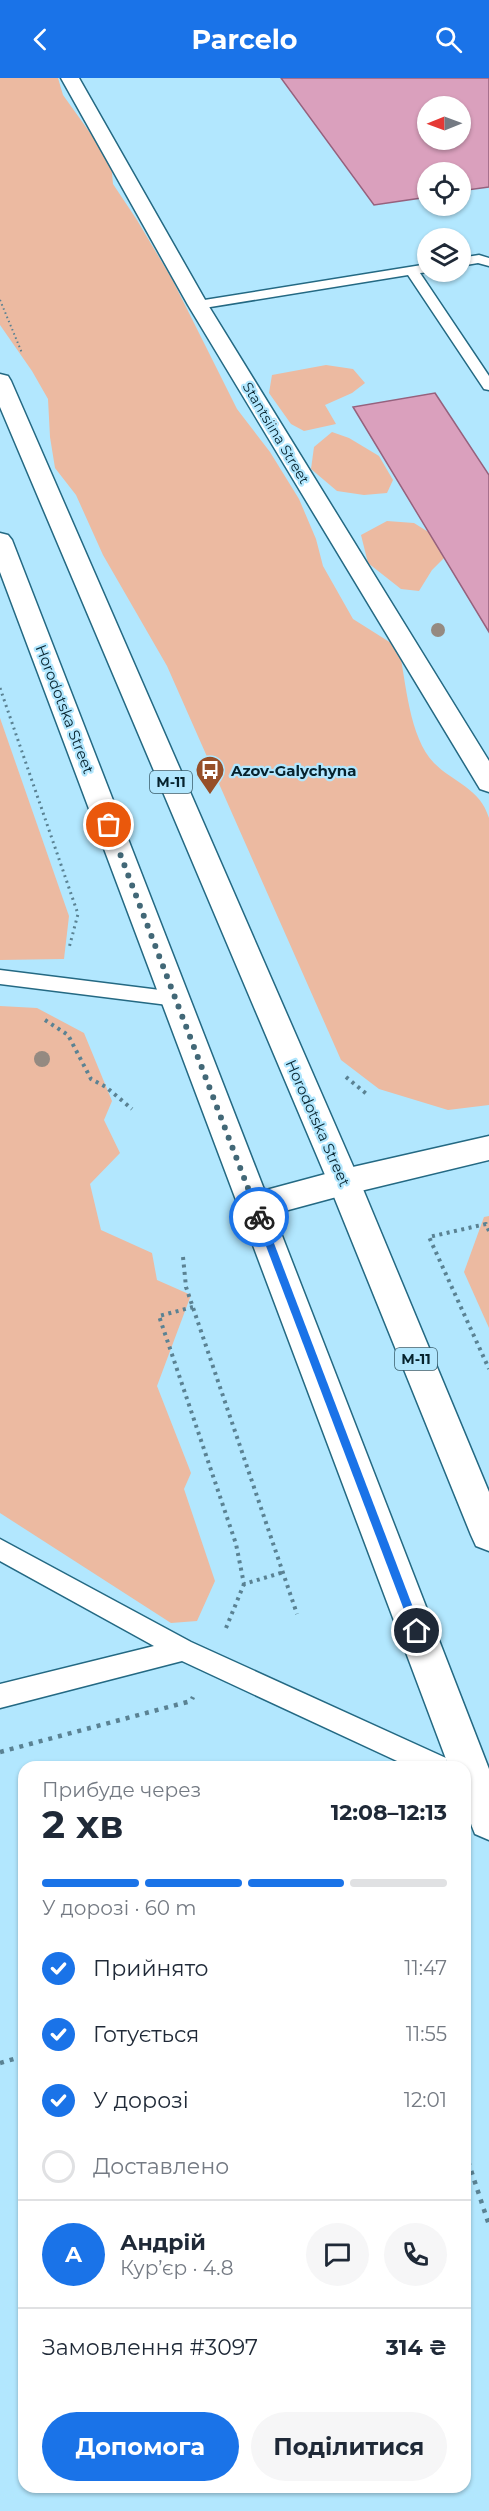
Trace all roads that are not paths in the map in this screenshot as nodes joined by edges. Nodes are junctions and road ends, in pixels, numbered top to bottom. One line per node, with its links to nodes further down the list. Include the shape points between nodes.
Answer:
1 (70, 78): 6 (main road, Stantsiina Street)
2 (486, 258): 3 (lane)
3 (471, 260)
4 (417, 269): 5 (lane)
5 (411, 270): 6 (lane); 8 (lane)
6 (198, 305): 10 (main road, Stantsiina Street)
7 (0, 381): 14 (main road, Horodotska Street / М-11)
8 (489, 386)
9 (0, 541): 12 (main road, Horodotska Street)
10 (489, 783)
11 (0, 977): 12 (lane)
12 (176, 999): 15 (main road, Horodotska Street)
13 (489, 1148): 14 (main road)
14 (344, 1182): 15 (main road); 16 (main road, Horodotska Street / М-11)
15 (255, 1206): 21 (main road, Horodotska Street)
16 (489, 1535)
17 (0, 1549): 18 (lane)
18 (183, 1650): 19 (lane); 20 (lane)
19 (0, 1696)
20 (425, 1761)
21 (462, 1761)
22 (471, 1784): 23 (main road, Horodotska Street)
23 (489, 1820)

